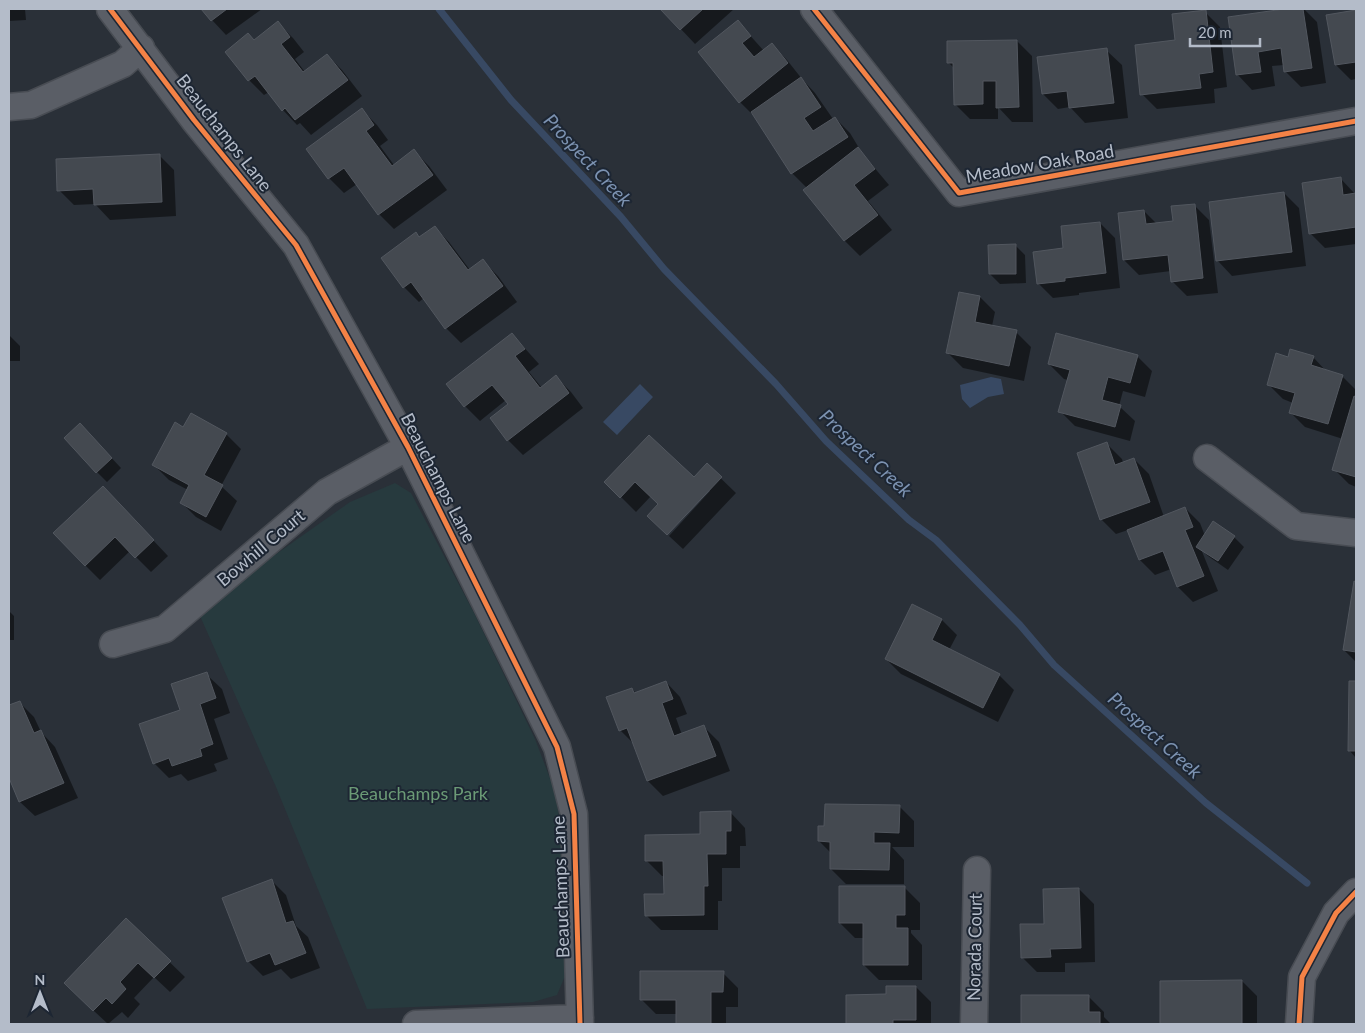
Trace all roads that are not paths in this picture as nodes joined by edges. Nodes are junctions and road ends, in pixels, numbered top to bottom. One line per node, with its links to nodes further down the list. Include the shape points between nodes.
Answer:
1 (110, 9): 3 (street, Beauchamps Lane)
2 (814, 9): 5 (street, Meadow Oak Road, via 959,192)
3 (140, 48): 4 (street, via 123,64 31,105); 6 (street, Beauchamps Lane, via 296,245)
4 (9, 107)
5 (1356, 121)
6 (408, 448): 9 (street, Bowhill Court, via 327,492 165,629); 12 (street, Beauchamps Lane, via 557,747 574,814)
7 (1207, 458): 8 (street, via 1296,526)
8 (1356, 533)
9 (113, 644)
10 (977, 870): 14 (street, Norada Court)
11 (1356, 892): 15 (street, via 1336,913 1302,977)
12 (580, 1021): 13 (street)
13 (416, 1024)
14 (974, 1024)
15 (1300, 1024)

